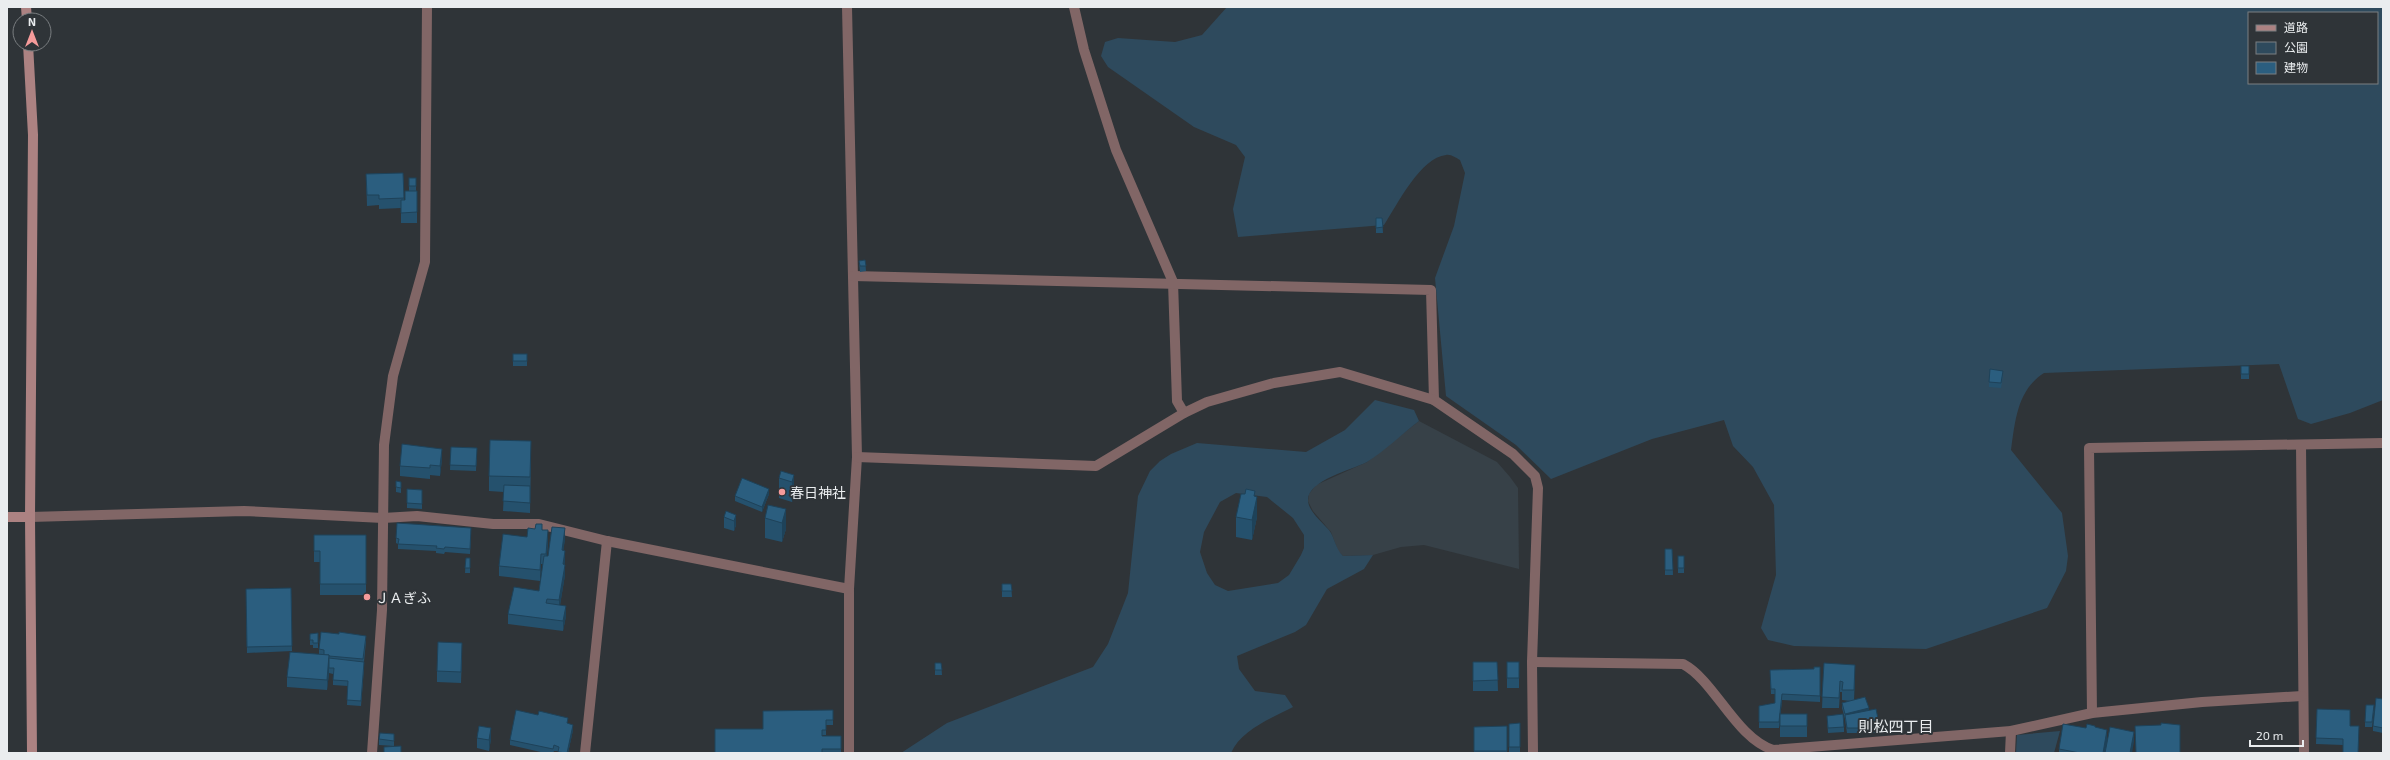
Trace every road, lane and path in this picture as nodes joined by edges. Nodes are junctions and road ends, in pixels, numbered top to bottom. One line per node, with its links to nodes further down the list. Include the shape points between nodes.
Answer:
1 (427, 7): 14 (street, via 426,262 393,376 384,445)
2 (847, 7): 5 (street)
3 (1074, 7): 6 (street, via 1084,50 1116,150)
4 (28, 52): 13 (main road, via 33,136)
5 (853, 276): 6 (street); 11 (street)
6 (1173, 282): 7 (street, via 1431,290); 8 (street, via 1177,401)
7 (1434, 400): 8 (street, via 1340,372 1274,383 1207,402); 17 (street, via 1513,454 1535,476 1538,495)
8 (1184, 413): 11 (street, via 1096,466)
9 (2383, 443): 10 (street)
10 (2301, 445): 18 (street); 19 (street, via 2089,448)
11 (857, 457): 16 (street)
12 (7, 517): 13 (main road)
13 (30, 517): 14 (street, via 244,511); 21 (main road)
14 (383, 518): 15 (street, via 417,516 493,524 539,524); 22 (street, via 382,610)
15 (608, 541): 16 (street); 23 (street)
16 (849, 588): 24 (street)
17 (1532, 662): 20 (street, via 1683,664 1696,674 1750,736 1773,750); 25 (street)
18 (2302, 696): 19 (street, via 2202,702); 27 (street)
19 (2092, 713): 20 (street)
20 (2011, 731): 26 (street)
21 (32, 753)
22 (372, 753)
23 (585, 753)
24 (850, 753)
25 (1533, 753)
26 (2010, 753)
27 (2304, 753)

